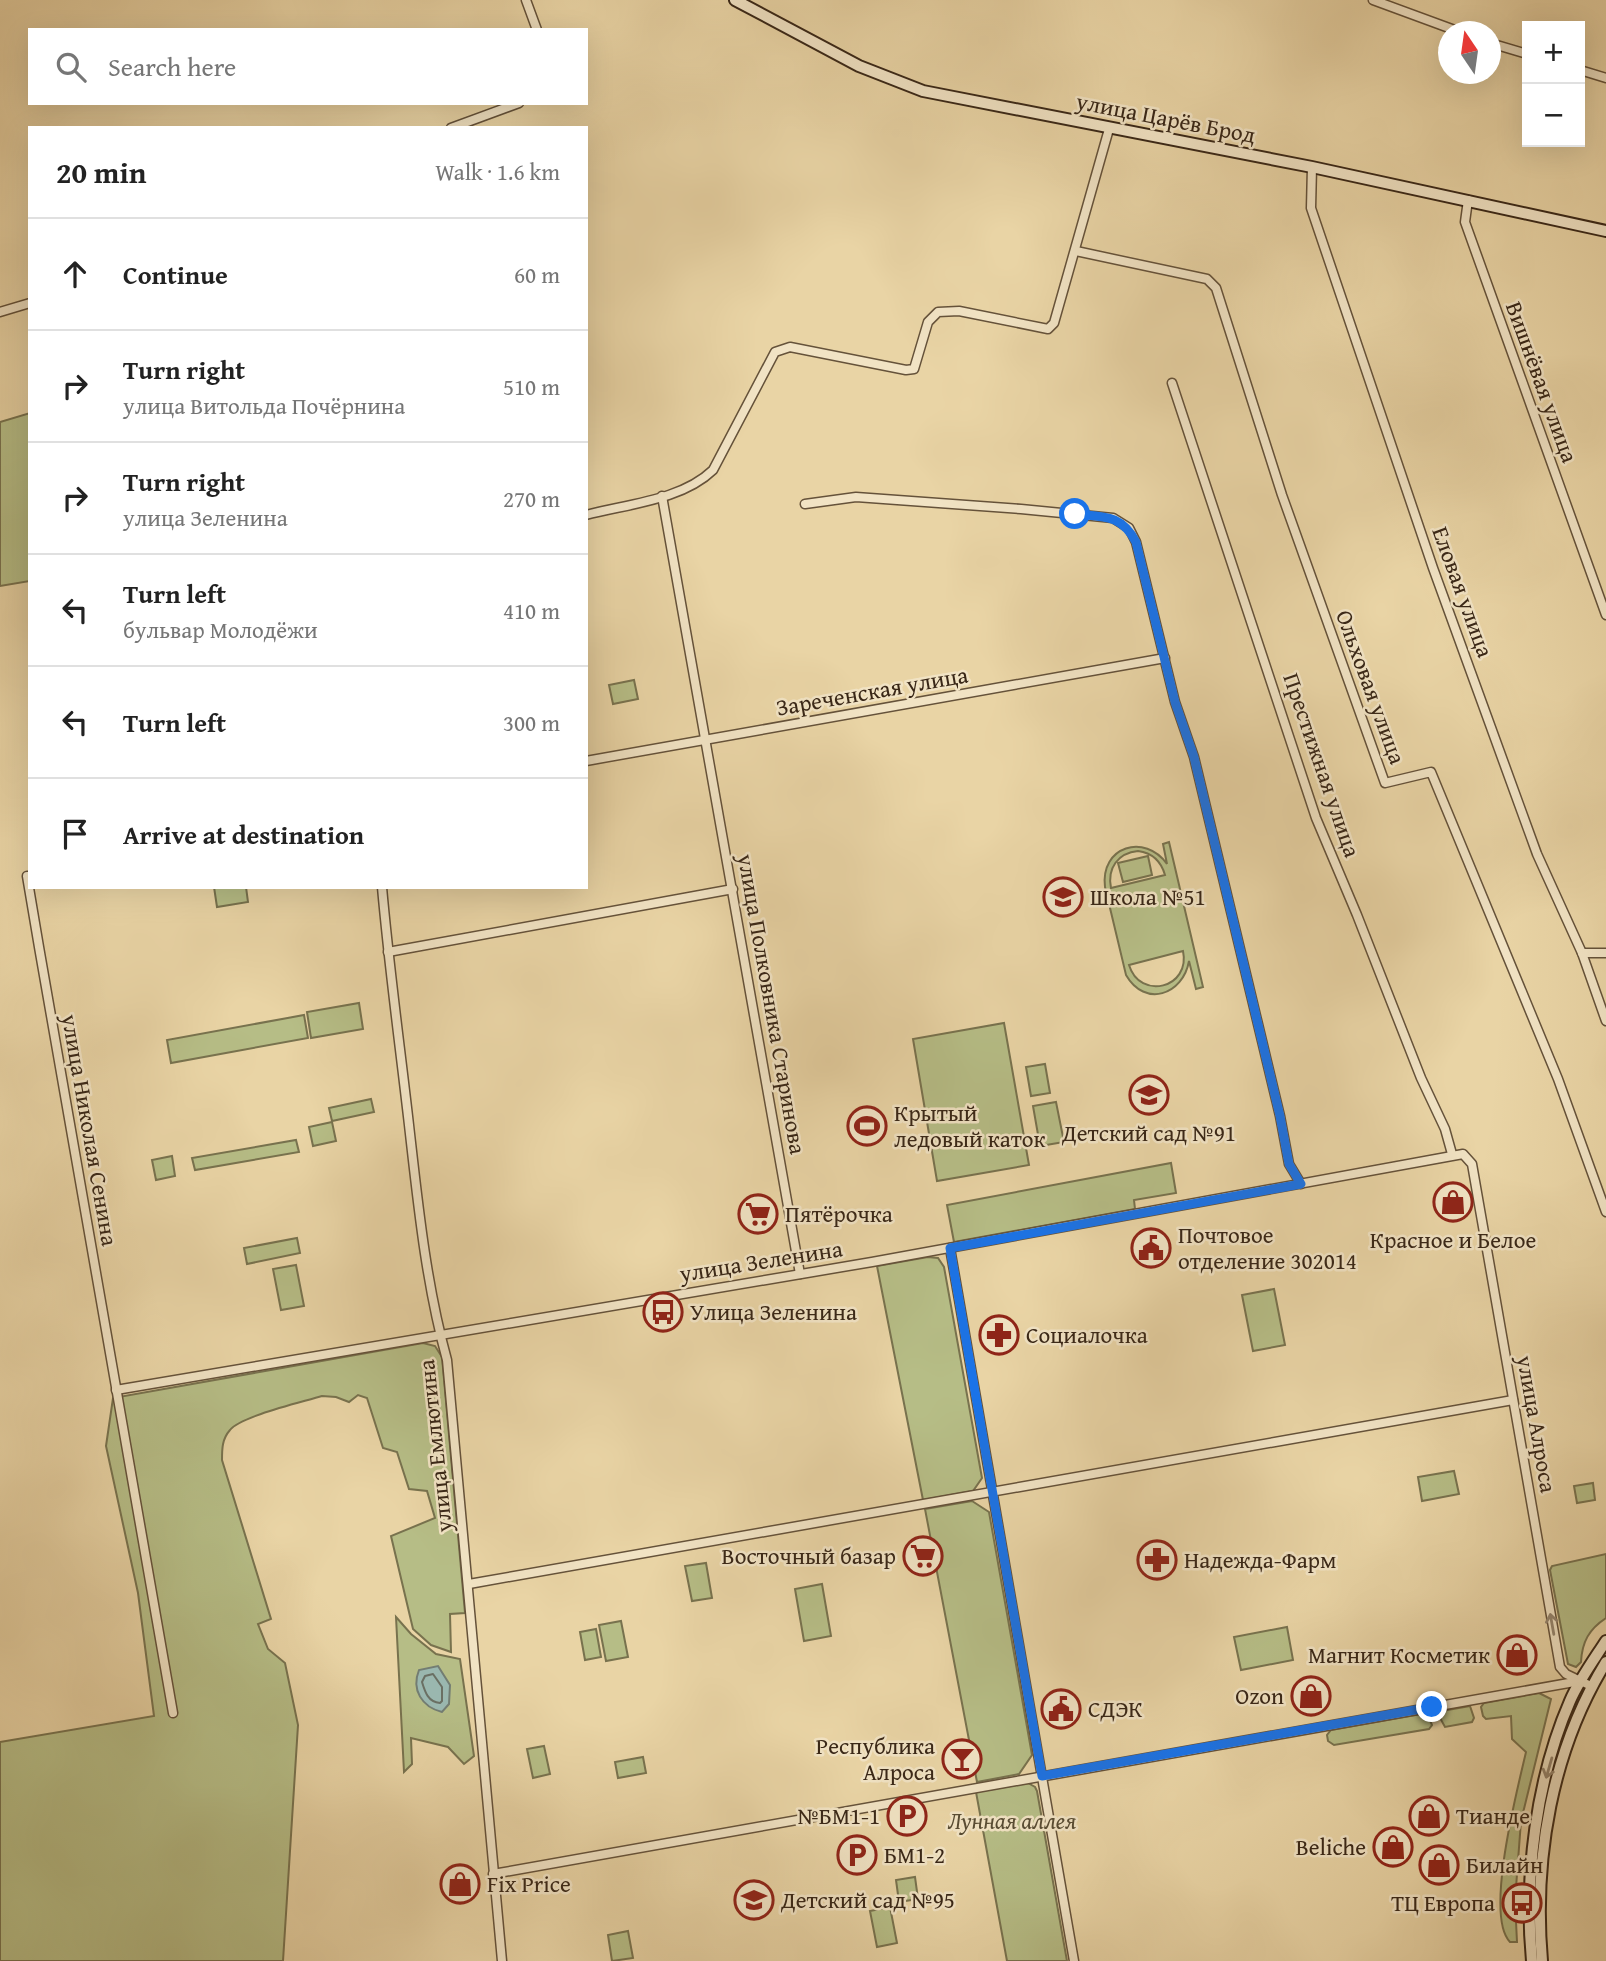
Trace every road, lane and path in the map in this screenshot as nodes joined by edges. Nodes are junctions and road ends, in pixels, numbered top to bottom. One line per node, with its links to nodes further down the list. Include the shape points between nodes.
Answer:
1 (526, 0): 5 (street)
2 (735, 0): 12 (street, улица Царёв Брод, via 906,86)
3 (1373, 0): 4 (street)
4 (1438, 24)
5 (536, 28)
6 (1501, 46): 7 (street)
7 (1522, 53)
8 (1585, 72): 9 (street)
9 (1606, 78)
10 (514, 105): 11 (street)
11 (456, 126)
12 (1109, 129): 13 (street, улица Царёв Брод); 16 (street)
13 (1312, 167): 14 (street, улица Царёв Брод); 31 (street, Еловая улица, via 1311,208 1433,568 1537,854)
14 (1468, 200): 15 (street, улица Царёв Брод); 23 (street, Вишнёвая улица, via 1465,222)
15 (1606, 231)
16 (1076, 251): 20 (street, via 1054,323 1048,329 959,311 938,312 928,322 914,369 906,370 790,347 775,352 713,470 700,482); 36 (street, Ольховая улица, via 1206,279 1216,288 1282,495 1385,783 1431,772 1558,1079)
17 (28, 304): 18 (street)
18 (0, 312)
19 (1171, 383): 34 (street, Престижная улица, via 1316,818 1445,1129)
20 (662, 496): 22 (street); 25 (street, улица Полковника Старинова)
21 (805, 504): 24 (street, via 856,497 1114,518 1129,528 1136,542)
22 (588, 514)
23 (1606, 615)
24 (1165, 658): 25 (street, Зареченская улица); 35 (street, via 1194,757 1289,1164)
25 (707, 740): 26 (street, Зареченская улица); 29 (street, улица Полковника Старинова)
26 (588, 761)
27 (31, 889): 40 (street, улица Николая Сенина)
28 (383, 889): 30 (street, улица Емлютина)
29 (733, 889): 30 (street); 38 (street, улица Полковника Старинова)
30 (388, 952): 39 (street, улица Емлютина)
31 (1582, 953): 32 (street); 33 (street, Еловая улица)
32 (1606, 953)
33 (1606, 1021)
34 (1451, 1154): 35 (street, улица Зеленина); 41 (street, улица Алроса, via 1463,1154 1472,1164)
35 (1301, 1184): 37 (street, улица Зеленина)
36 (1606, 1212)
37 (950, 1248): 38 (street, улица Зеленина); 42 (street)
38 (800, 1274): 39 (street, улица Зеленина)
39 (440, 1334): 40 (street, улица Зеленина); 43 (street, улица Емлютина, via 447,1360)
40 (116, 1390): 48 (street, улица Николая Сенина)
41 (1513, 1400): 42 (street); 46 (street, улица Алроса, one-way to 41, via 1560,1667)
42 (994, 1492): 43 (street); 49 (street)
43 (468, 1584): 50 (street, улица Емлютина)
44 (1606, 1641): 46 (street)
45 (1606, 1662): 47 (street)
46 (1580, 1681): 47 (street); 49 (street); 53 (street, one-way to 53, via 1562,1723 1539,1804 1531,1865)
47 (1591, 1686): 54 (street, via 1573,1727 1550,1807 1541,1883)
48 (173, 1713)
49 (1042, 1776): 50 (street); 52 (street)
50 (493, 1874): 51 (street, улица Емлютина)
51 (502, 1961)
52 (1074, 1961)
53 (1532, 1961)
54 (1542, 1961)

